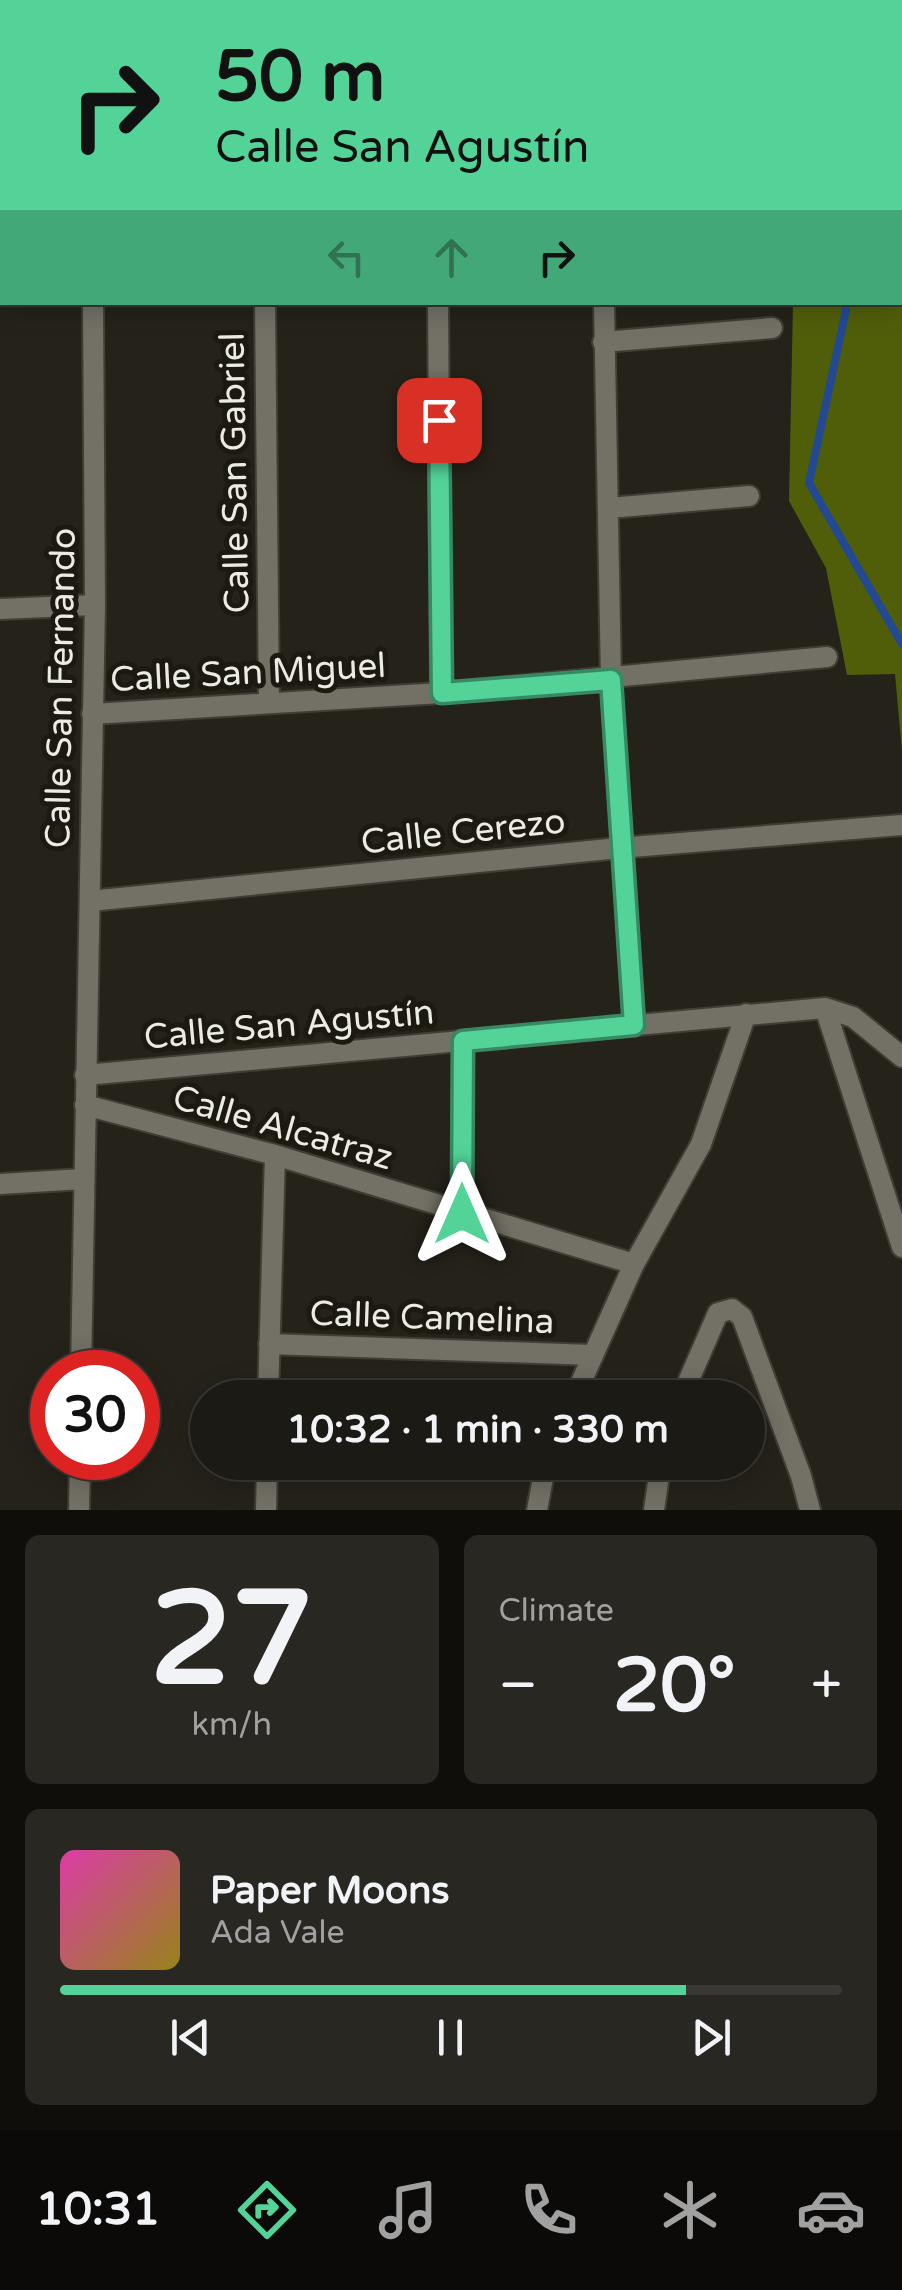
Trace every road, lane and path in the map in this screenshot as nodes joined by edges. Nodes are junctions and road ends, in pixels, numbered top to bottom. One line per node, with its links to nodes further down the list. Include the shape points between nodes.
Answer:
1 (93, 305): 9 (street, Calle San Fernando)
2 (265, 305): 14 (street, Calle San Gabriel)
3 (438, 305): 13 (street)
4 (604, 305): 6 (street)
5 (772, 328): 6 (street)
6 (603, 342): 8 (street)
7 (750, 496): 8 (street)
8 (609, 508): 12 (street)
9 (95, 605): 10 (street); 15 (street, Calle San Fernando)
10 (0, 609)
11 (827, 657): 12 (street, Calle San Miguel)
12 (611, 680): 13 (street, Calle San Miguel); 17 (street)
13 (442, 693): 14 (street, Calle San Miguel)
14 (269, 703): 15 (street, Calle San Miguel)
15 (92, 714): 18 (street, Calle San Fernando)
16 (902, 825): 17 (street, Calle Cerezo)
17 (619, 848): 18 (street, Calle Cerezo); 21 (street)
18 (90, 901): 24 (street, Calle San Fernando)
19 (825, 1008): 20 (street, Calle San Agustín); 23 (street, via 852,1017); 30 (street)
20 (746, 1014): 21 (street, Calle San Agustín); 31 (street, via 700,1144)
21 (634, 1025): 22 (street, Calle San Agustín)
22 (463, 1041): 24 (street, Calle San Agustín); 29 (street)
23 (902, 1056)
24 (85, 1075): 25 (street, Calle San Fernando)
25 (85, 1105): 26 (street, Calle Alcatraz); 27 (street, Calle San Fernando)
26 (274, 1155): 29 (street, Calle Alcatraz); 32 (street)
27 (83, 1179): 28 (street); 33 (street, Calle San Fernando)
28 (0, 1184)
29 (462, 1214): 31 (street, Calle Alcatraz)
30 (902, 1247)
31 (634, 1264): 34 (street)
32 (269, 1344): 34 (street, Calle Camelina); 35 (street)
33 (80, 1350)
34 (593, 1355): 36 (street)
35 (268, 1380)
36 (582, 1380)
37 (689, 1380): 46 (street, via 718,1313 732,1309 742,1317)
38 (80, 1480): 42 (street)
39 (267, 1480): 43 (street)
40 (543, 1480): 44 (street)
41 (659, 1480): 45 (street)
42 (79, 1510)
43 (266, 1510)
44 (537, 1510)
45 (654, 1510)
46 (810, 1510)

